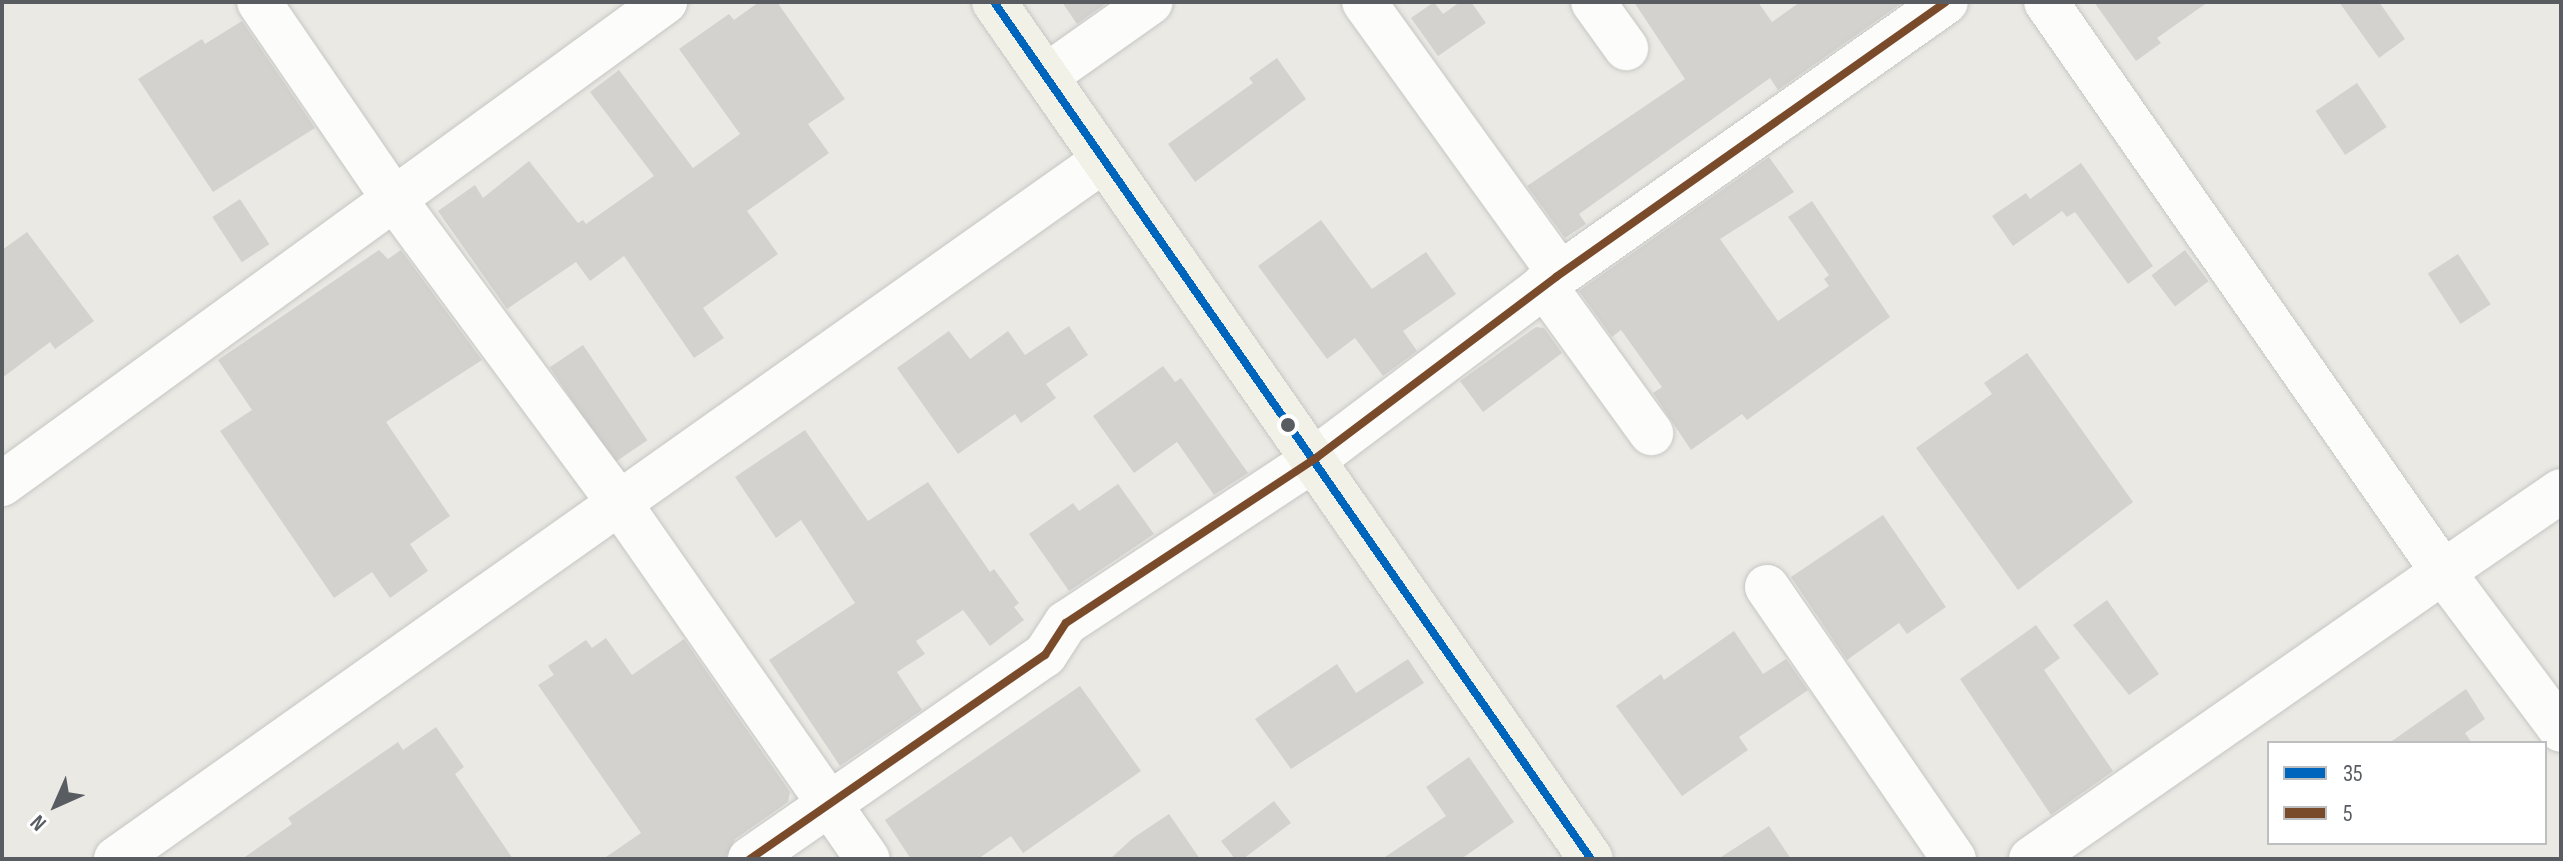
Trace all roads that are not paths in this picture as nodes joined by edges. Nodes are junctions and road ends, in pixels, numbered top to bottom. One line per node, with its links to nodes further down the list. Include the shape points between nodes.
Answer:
1 (259, 2): 12 (street)
2 (665, 2): 12 (street)
3 (994, 2): 10 (main road)
4 (1151, 2): 10 (street)
5 (1593, 2): 9 (street)
6 (1946, 2): 13 (street)
7 (2046, 2): 19 (street)
8 (1375, 6): 13 (street)
9 (1626, 48)
10 (1046, 76): 11 (main road)
11 (1104, 160): 15 (main road); 18 (street)
12 (392, 196): 16 (street); 18 (street)
13 (1552, 280): 14 (street); 15 (street)
14 (1651, 433)
15 (1316, 458): 22 (street, via 1066,623 1045,655); 26 (main road)
16 (2, 484)
17 (2561, 491): 19 (street)
18 (620, 504): 22 (street); 23 (street)
19 (2443, 572): 21 (street); 28 (street)
20 (1767, 587): 27 (street)
21 (2561, 730)
22 (828, 804): 24 (street); 25 (street)
23 (116, 859)
24 (750, 859)
25 (868, 859)
26 (1591, 859)
27 (1954, 859)
28 (2031, 859)

